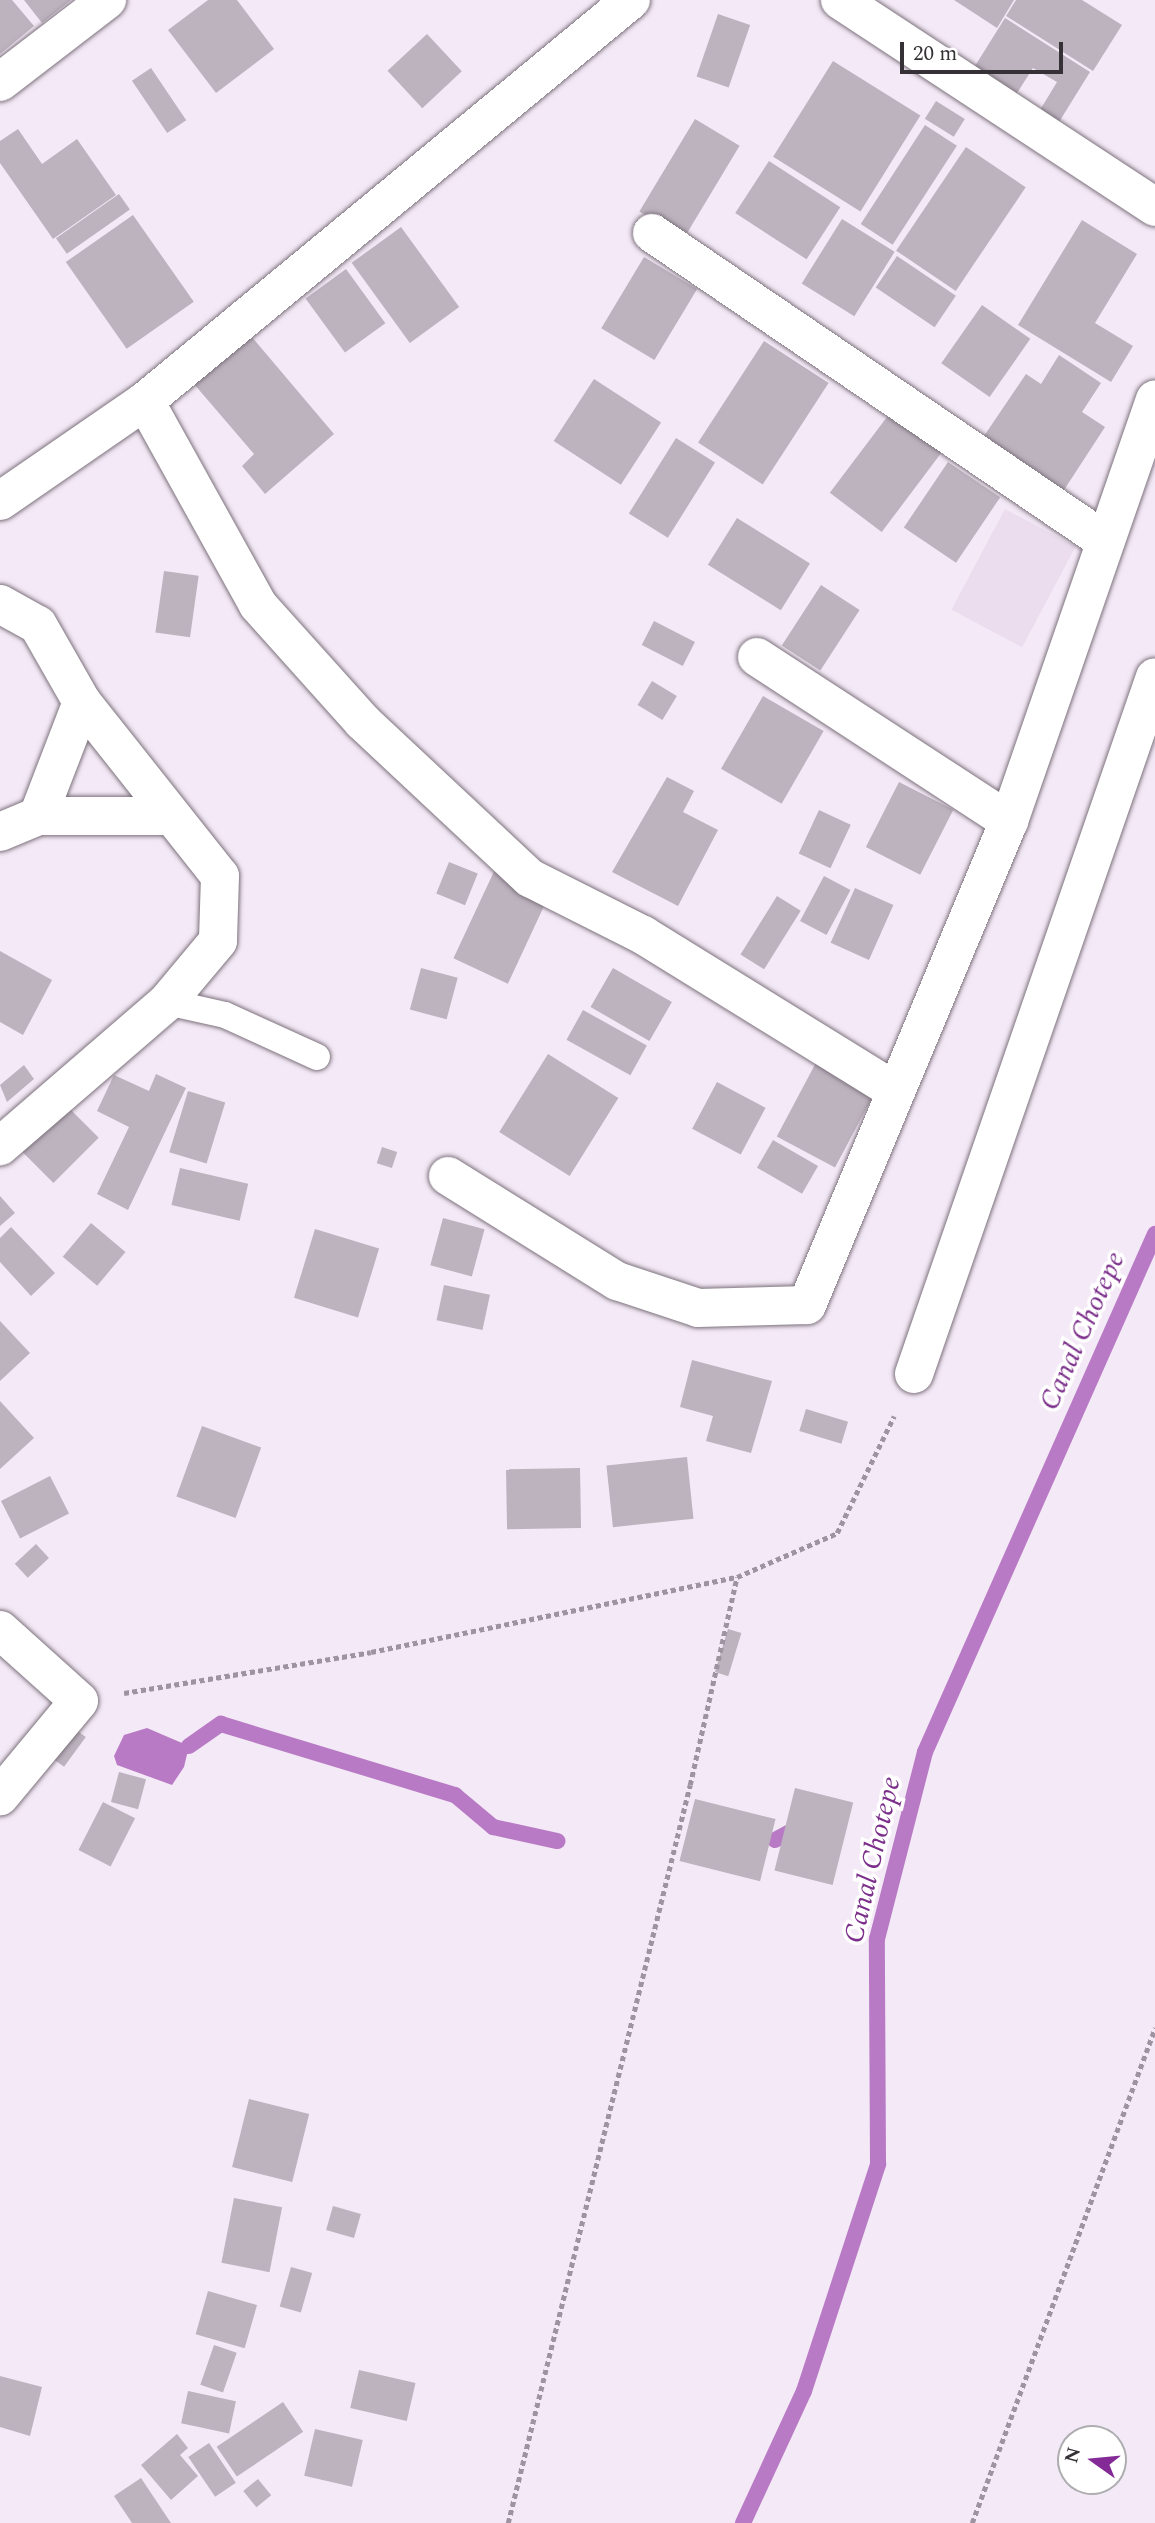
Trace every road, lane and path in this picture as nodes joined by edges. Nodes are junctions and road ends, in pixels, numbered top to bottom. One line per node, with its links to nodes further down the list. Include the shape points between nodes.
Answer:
1 (107, 0): 4 (street)
2 (631, 0): 8 (street)
3 (840, 0): 5 (street)
4 (0, 82)
5 (1155, 206)
6 (652, 233): 10 (street)
7 (1155, 400): 10 (street)
8 (145, 401): 9 (street); 21 (street, via 258,605 362,722 530,878 643,935)
9 (0, 501)
10 (1105, 541): 17 (street)
11 (0, 604): 14 (street, via 38,625)
12 (757, 657): 17 (street)
13 (1155, 677): 24 (street)
14 (82, 702): 15 (street); 16 (street)
15 (38, 816): 16 (street); 18 (street)
16 (171, 816): 19 (street, via 220,876 218,942)
17 (1009, 821): 21 (street)
18 (0, 832)
19 (167, 1002): 20 (lane, via 225,1015); 22 (street)
20 (317, 1057)
21 (896, 1091): 23 (street, via 807,1305 698,1308 617,1281)
22 (0, 1146)
23 (448, 1176)
24 (914, 1374): 25 (path, via 837,1533)
25 (737, 1577): 27 (path, via 371,1652); 30 (path)
26 (0, 1630): 27 (street)
27 (79, 1701): 28 (street)
28 (0, 1796)
29 (1155, 2028): 31 (path)
30 (508, 2523)
31 (972, 2523)

